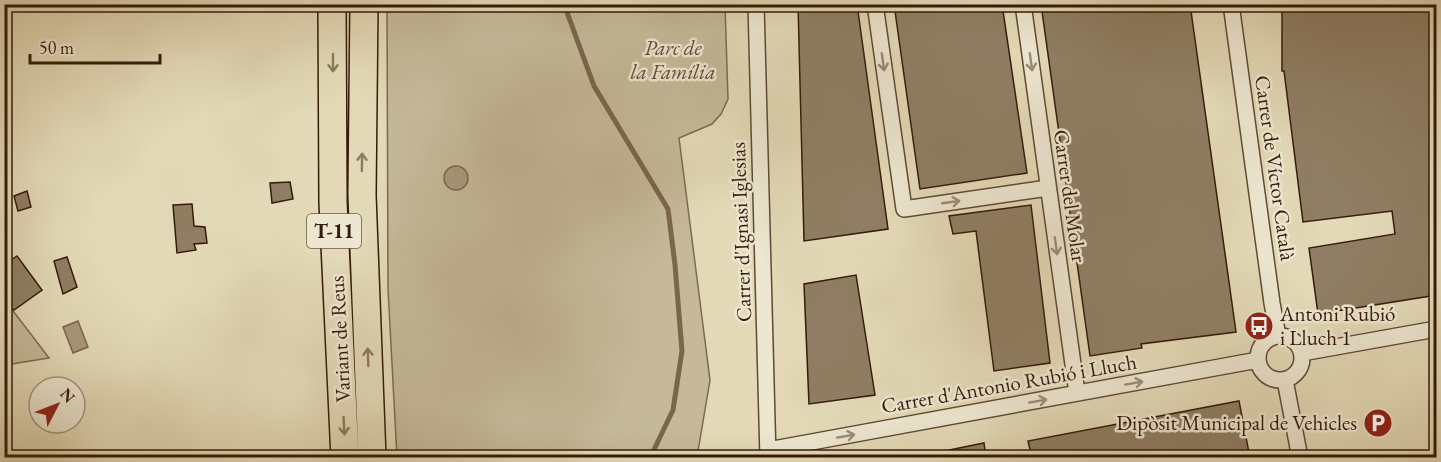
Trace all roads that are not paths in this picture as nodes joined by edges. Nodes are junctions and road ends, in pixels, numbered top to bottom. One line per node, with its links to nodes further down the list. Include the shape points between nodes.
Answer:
1 (332, 4): 15 (highway, Variant de Reus / T-11, one-way to 15, via 333,202)
2 (364, 4): 16 (highway, Variant de Reus / T-11, one-way to 2, via 362,195)
3 (756, 4): 14 (street, Carrer d'Ignasi Iglesias)
4 (875, 4): 7 (street, one-way to 7, via 904,208)
5 (1023, 4): 7 (street, Carrer del Molar, one-way to 7)
6 (1231, 4): 9 (street, Carrer de Víctor Català)
7 (1048, 188): 13 (street, Carrer del Molar, one-way to 13)
8 (1437, 329): 10 (street)
9 (1278, 336): 10 (street, via 1292,339); 11 (street, via 1263,344)
10 (1302, 353): 12 (street, via 1299,370)
11 (1258, 360): 12 (street, via 1266,375); 13 (street, Carrer d'Antonio Rubió i Lluch, one-way to 11)
12 (1285, 380): 17 (street)
13 (1077, 393): 14 (street, Carrer d'Antonio Rubió i Lluch, one-way to 13)
14 (768, 454)
15 (345, 458)
16 (372, 458)
17 (1300, 458)

